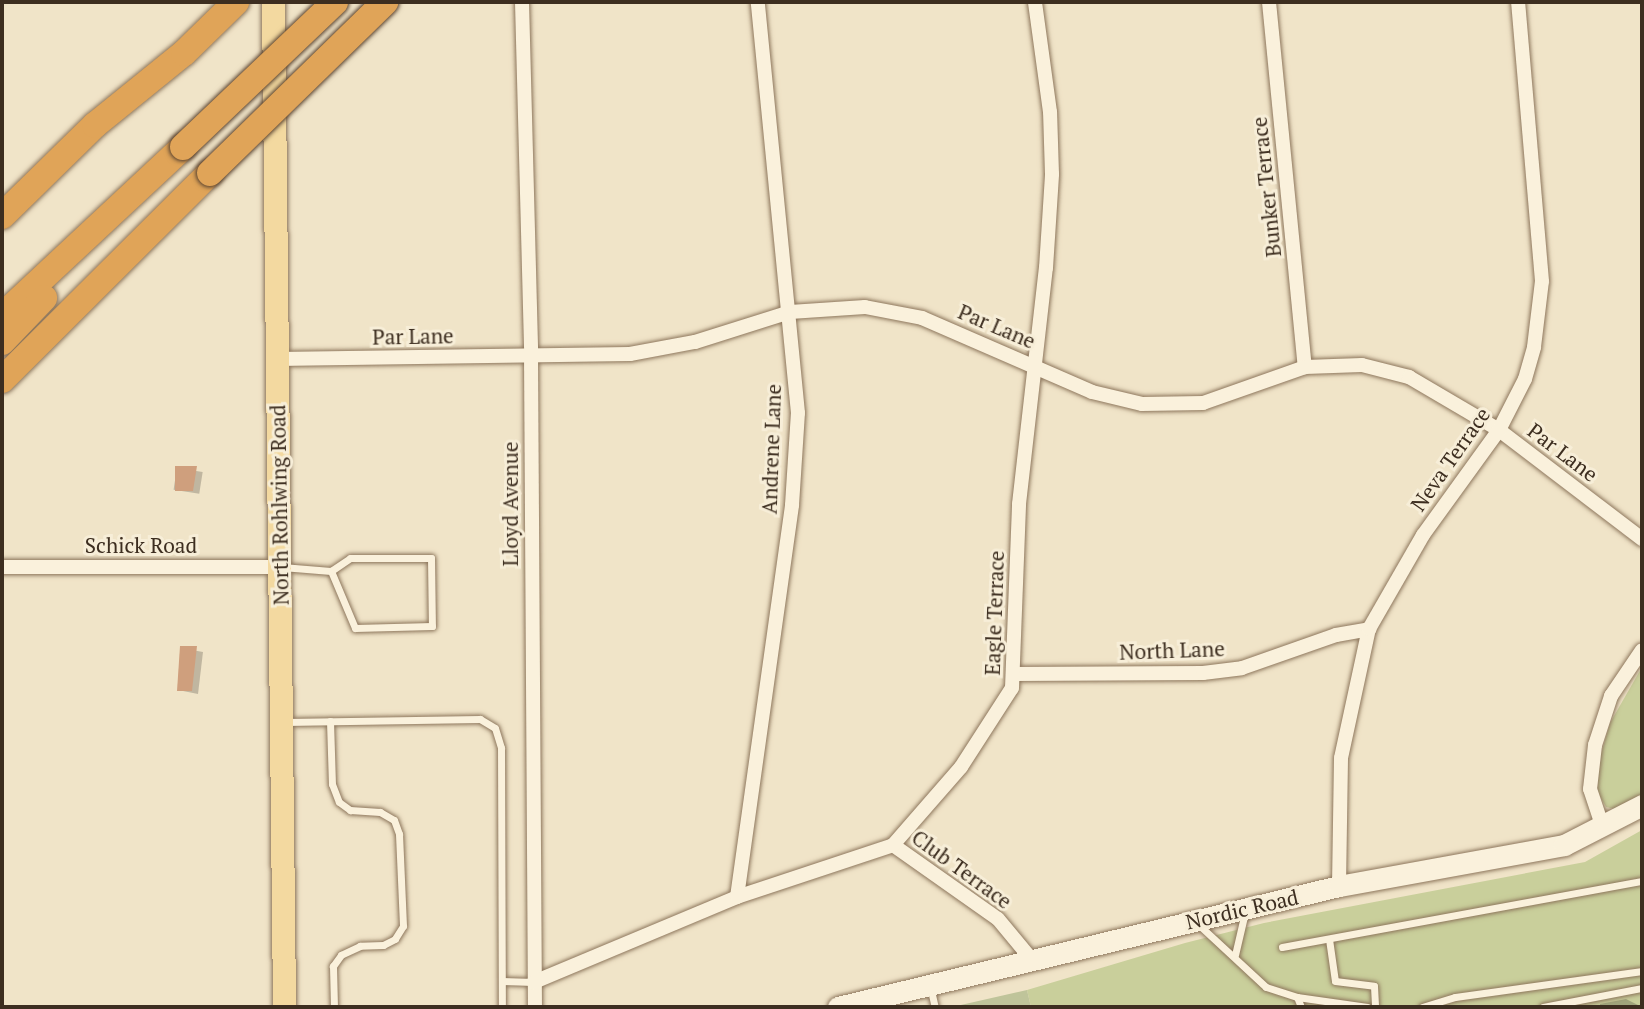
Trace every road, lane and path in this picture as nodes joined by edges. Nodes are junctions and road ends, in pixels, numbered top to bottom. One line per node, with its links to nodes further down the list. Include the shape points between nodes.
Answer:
1 (219, 2): 11 (highway)
2 (236, 2): 11 (highway)
3 (273, 2): 19 (main road, North Rohlwing Road)
4 (335, 2): 13 (highway, bridge)
5 (385, 2): 16 (highway, bridge)
6 (522, 2): 18 (street, Lloyd Avenue)
7 (758, 2): 14 (street, Andrene Lane)
8 (1035, 2): 20 (street, Eagle Terrace, via 1050,112 1052,174)
9 (1269, 2): 21 (street, Bunker Terrace)
10 (1518, 2): 24 (street, Neva Terrace, via 1542,281 1525,379)
11 (189, 48): 12 (highway, via 95,125)
12 (2, 216)
13 (76, 245): 15 (highway); 17 (highway, via 40,303)
14 (790, 312): 18 (street, Par Lane, via 658,351); 20 (street, Par Lane, via 865,307 894,311); 39 (street, Andrene Lane, via 798,413 792,505)
15 (2, 316)
16 (46, 336): 22 (highway); 23 (highway)
17 (2, 342)
18 (531, 355): 19 (street, Par Lane); 48 (street, Lloyd Avenue)
19 (277, 359): 27 (main road, North Rohlwing Road)
20 (1035, 365): 21 (street, Par Lane, via 1115,399 1176,406 1236,396); 31 (street, Eagle Terrace, via 1019,504)
21 (1305, 367): 24 (street, Par Lane, via 1362,365 1388,370)
22 (2, 380)
23 (2, 390)
24 (1499, 430): 25 (street, Par Lane); 29 (street, Neva Terrace, via 1423,535)
25 (1642, 539)
26 (2, 566): 27 (street, Schick Road)
27 (279, 567): 28 (lane); 33 (main road, North Rohlwing Road)
28 (331, 570): 28 (lane, via 350,558 431,558 432,626 355,628)
29 (1368, 629): 31 (street, North Lane, via 1336,635 1242,668 1203,673); 38 (street, Neva Terrace, via 1341,758)
30 (1642, 650): 35 (street, via 1611,696 1595,745 1590,789)
31 (1013, 674): 36 (street, Eagle Terrace, via 1012,688 982,738)
32 (330, 722): 33 (lane); 47 (lane, via 480,719 495,728 501,748); 53 (lane, via 332,784 339,802 350,810 380,812 394,820 399,834 403,926 395,939 383,945 360,946 341,955 333,966)
33 (281, 723): 52 (main road, North Rohlwing Road)
34 (1642, 805): 35 (street, Nordic Road)
35 (1603, 828): 38 (street, Nordic Road, via 1542,850)
36 (892, 845): 39 (street); 45 (street, Club Terrace, via 998,919)
37 (1642, 881): 42 (lane)
38 (1339, 886): 40 (street, Nordic Road)
39 (737, 897): 48 (street)
40 (1245, 908): 41 (street, Nordic Road); 44 (lane)
41 (1193, 920): 44 (lane); 45 (street, Nordic Road)
42 (1329, 939): 43 (lane); 60 (lane, via 1335,981 1374,986)
43 (1282, 947)
44 (1235, 956): 51 (lane, via 1266,987)
45 (1032, 960): 49 (street, Nordic Road)
46 (1642, 971): 61 (lane, via 1455,997)
47 (502, 981): 48 (lane); 54 (lane)
48 (534, 982): 55 (street, Lloyd Avenue)
49 (930, 985): 56 (street, Nordic Road); 57 (lane)
50 (1642, 988): 62 (lane)
51 (1297, 996): 58 (lane); 59 (lane)
52 (285, 1007)
53 (334, 1007)
54 (502, 1007)
55 (535, 1007)
56 (843, 1007)
57 (936, 1007)
58 (1301, 1007)
59 (1367, 1007)
60 (1375, 1007)
61 (1422, 1007)
62 (1543, 1007)

